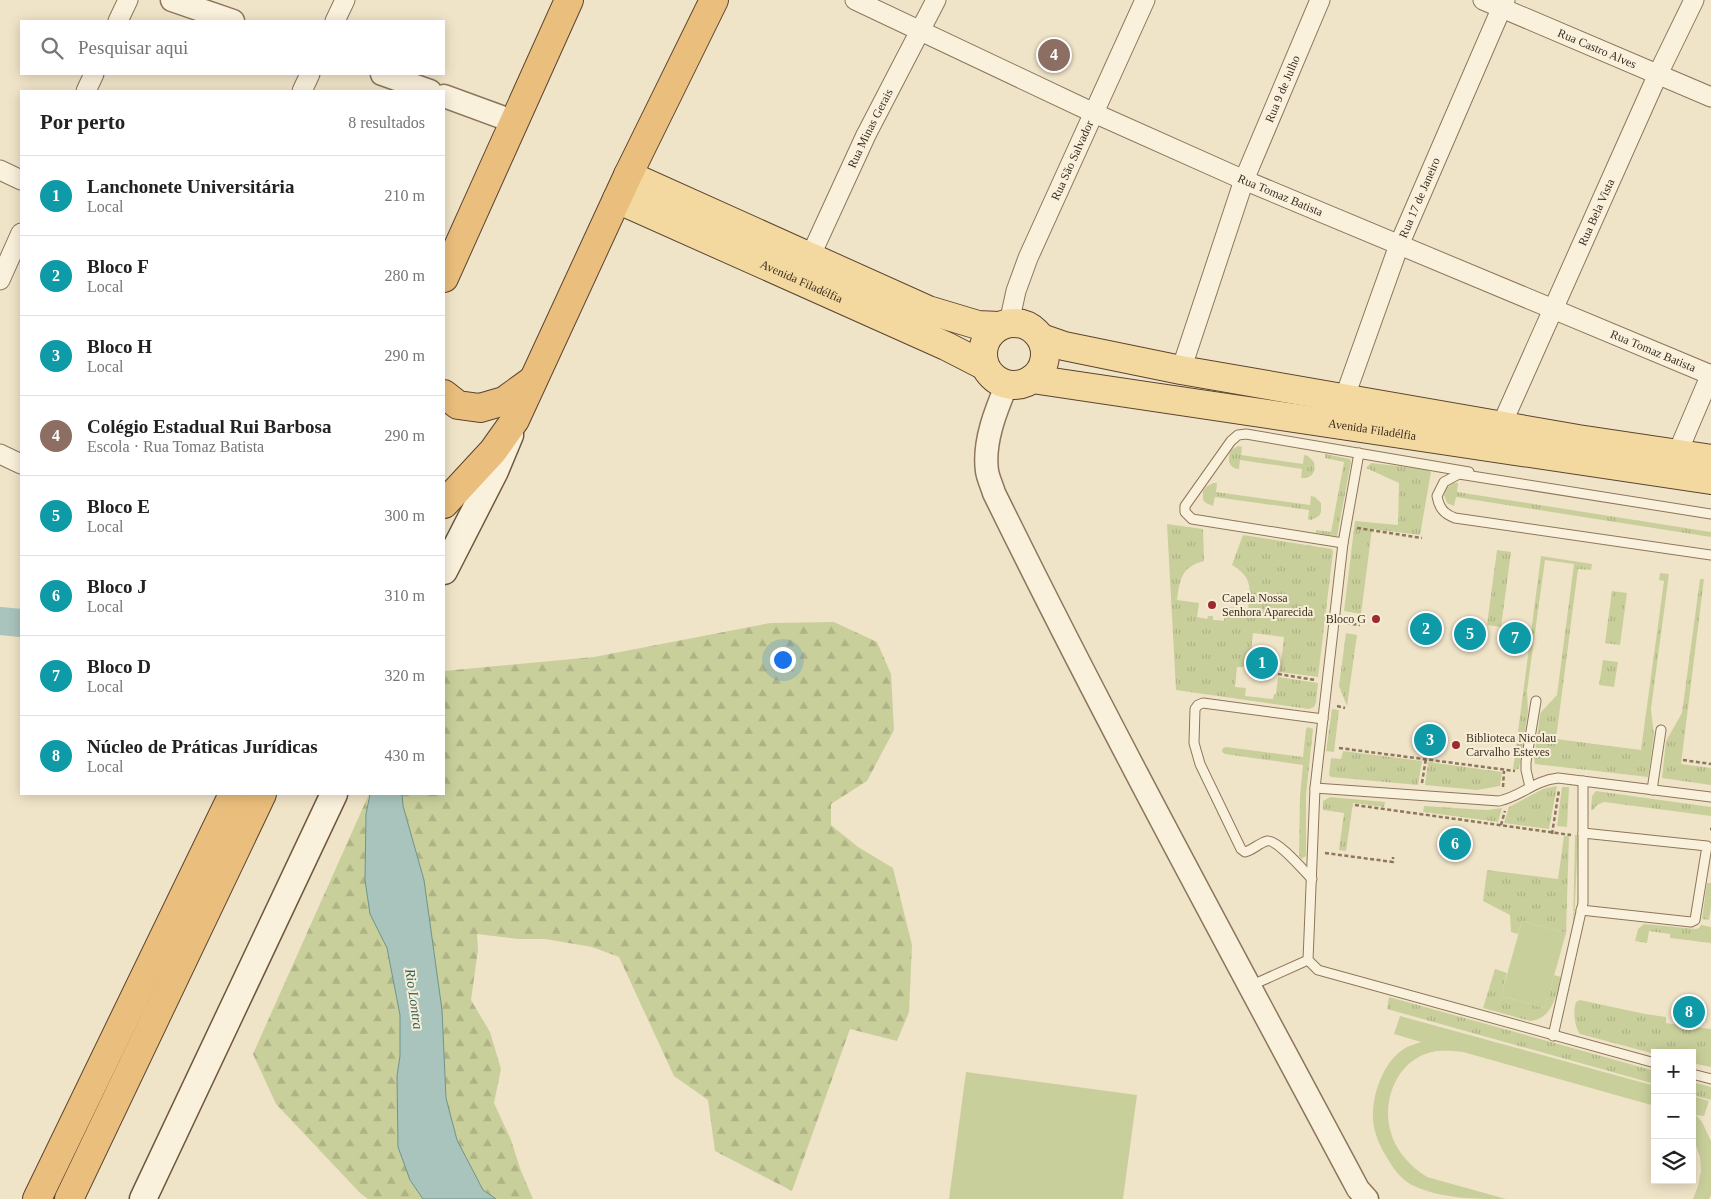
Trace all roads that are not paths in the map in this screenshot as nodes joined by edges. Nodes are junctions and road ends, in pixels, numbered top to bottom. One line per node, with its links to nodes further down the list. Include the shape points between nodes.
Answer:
1 (128, 0): 13 (street)
2 (172, 0): 14 (street)
3 (345, 0): 15 (street)
4 (569, 0): 27 (highway)
5 (714, 0): 31 (highway)
6 (855, 0): 16 (street, Rua Tomaz Batista)
7 (936, 0): 16 (street, Rua Minas Gerais)
8 (1145, 0): 26 (street, Rua São Salvador)
9 (1320, 0): 30 (street, Rua 9 de Julho)
10 (1483, 0): 12 (street, Rua Castro Alves)
11 (1694, 0): 17 (street, Rua Bela Vista)
12 (1503, 4): 17 (street, Rua Castro Alves); 33 (street, Rua 17 de Janeiro)
13 (118, 20)
14 (230, 20)
15 (335, 20)
16 (920, 32): 26 (street, Rua Tomaz Batista); 34 (street, Rua Minas Gerais, via 866,135)
17 (1658, 74): 25 (street, Rua Castro Alves); 37 (street, Rua Bela Vista)
18 (94, 75): 21 (street)
19 (310, 75): 22 (street)
20 (385, 75): 23 (street)
21 (86, 90)
22 (302, 90)
23 (427, 90)
24 (445, 96): 27 (street)
25 (1711, 97)
26 (1094, 113): 30 (street, Rua Tomaz Batista); 38 (street, Rua São Salvador, via 1028,258)
27 (515, 122): 35 (highway)
28 (0, 170): 29 (street)
29 (20, 180)
30 (1244, 180): 33 (street, Rua Tomaz Batista); 41 (street, Rua 9 de Julho)
31 (623, 187): 34 (main road); 40 (main road, Avenida Filadélfia); 43 (highway)
32 (20, 235): 36 (street)
33 (1398, 245): 37 (street, Rua Tomaz Batista); 46 (street, Rua 17 de Janeiro)
34 (810, 257): 38 (main road, via 928,310 978,325)
35 (445, 276)
36 (0, 280)
37 (1552, 309): 42 (street, Rua Tomaz Batista); 48 (street, Rua Bela Vista)
38 (1004, 324): 39 (main road, via 1028,326); 40 (main road, via 986,339 983,348)
39 (1042, 338): 41 (main road, Avenida Filadélfia, via 1064,346); 44 (main road, via 1045,356 1038,373)
40 (985, 366): 44 (main road, via 998,380)
41 (1181, 370): 46 (main road, Avenida Filadélfia)
42 (1711, 375): 51 (street)
43 (534, 379): 45 (highway, via 504,401 480,408 458,405); 47 (highway)
44 (1019, 382): 55 (main road, Avenida Filadélfia, via 1430,437); 76 (street, via 996,409 987,451 987,472 994,493)
45 (445, 395)
46 (1344, 399): 48 (main road, Avenida Filadélfia)
47 (516, 420): 56 (highway, via 493,451); 60 (main road, via 495,471)
48 (1501, 426): 51 (main road, Avenida Filadélfia)
49 (1359, 453): 54 (lane, via 1466,470); 58 (lane); 58 (lane, via 1238,435 1231,440 1185,506 1185,512 1192,519)
50 (0, 454): 53 (street)
51 (1677, 454): 52 (main road, Avenida Filadélfia)
52 (1711, 459)
53 (20, 464)
54 (1476, 476): 57 (lane); 59 (lane, via 1459,474 1444,482 1437,496 1441,510 1455,518)
55 (1711, 480)
56 (445, 503)
57 (1711, 514)
58 (1343, 543): 62 (lane)
59 (1711, 555)
60 (445, 569)
61 (1536, 700): 65 (lane, via 1526,770)
62 (1323, 719): 66 (lane); 73 (lane, via 1203,703 1195,709 1194,742 1200,764 1241,849 1250,851 1266,841 1276,843)
63 (1661, 730): 67 (lane)
64 (1583, 782): 65 (lane, via 1546,780); 67 (lane); 72 (lane)
65 (1530, 786): 66 (lane, via 1510,799 1499,801)
66 (1315, 788): 73 (lane)
67 (1652, 790): 71 (lane)
68 (233, 795): 81 (highway)
69 (262, 795): 82 (highway)
70 (334, 795): 83 (main road)
71 (1711, 797)
72 (1583, 833): 74 (lane); 74 (lane, via 1707,846 1695,920)
73 (1312, 879): 75 (lane)
74 (1581, 910): 77 (lane)
75 (1308, 960): 76 (lane); 77 (lane, via 1318,970)
76 (1250, 986): 84 (street, via 1358,1189)
77 (1553, 1036): 78 (lane)
78 (1651, 1062)
79 (1696, 1075): 80 (lane)
80 (1711, 1079)
81 (37, 1199)
82 (69, 1199)
83 (143, 1199)
84 (1367, 1199)

